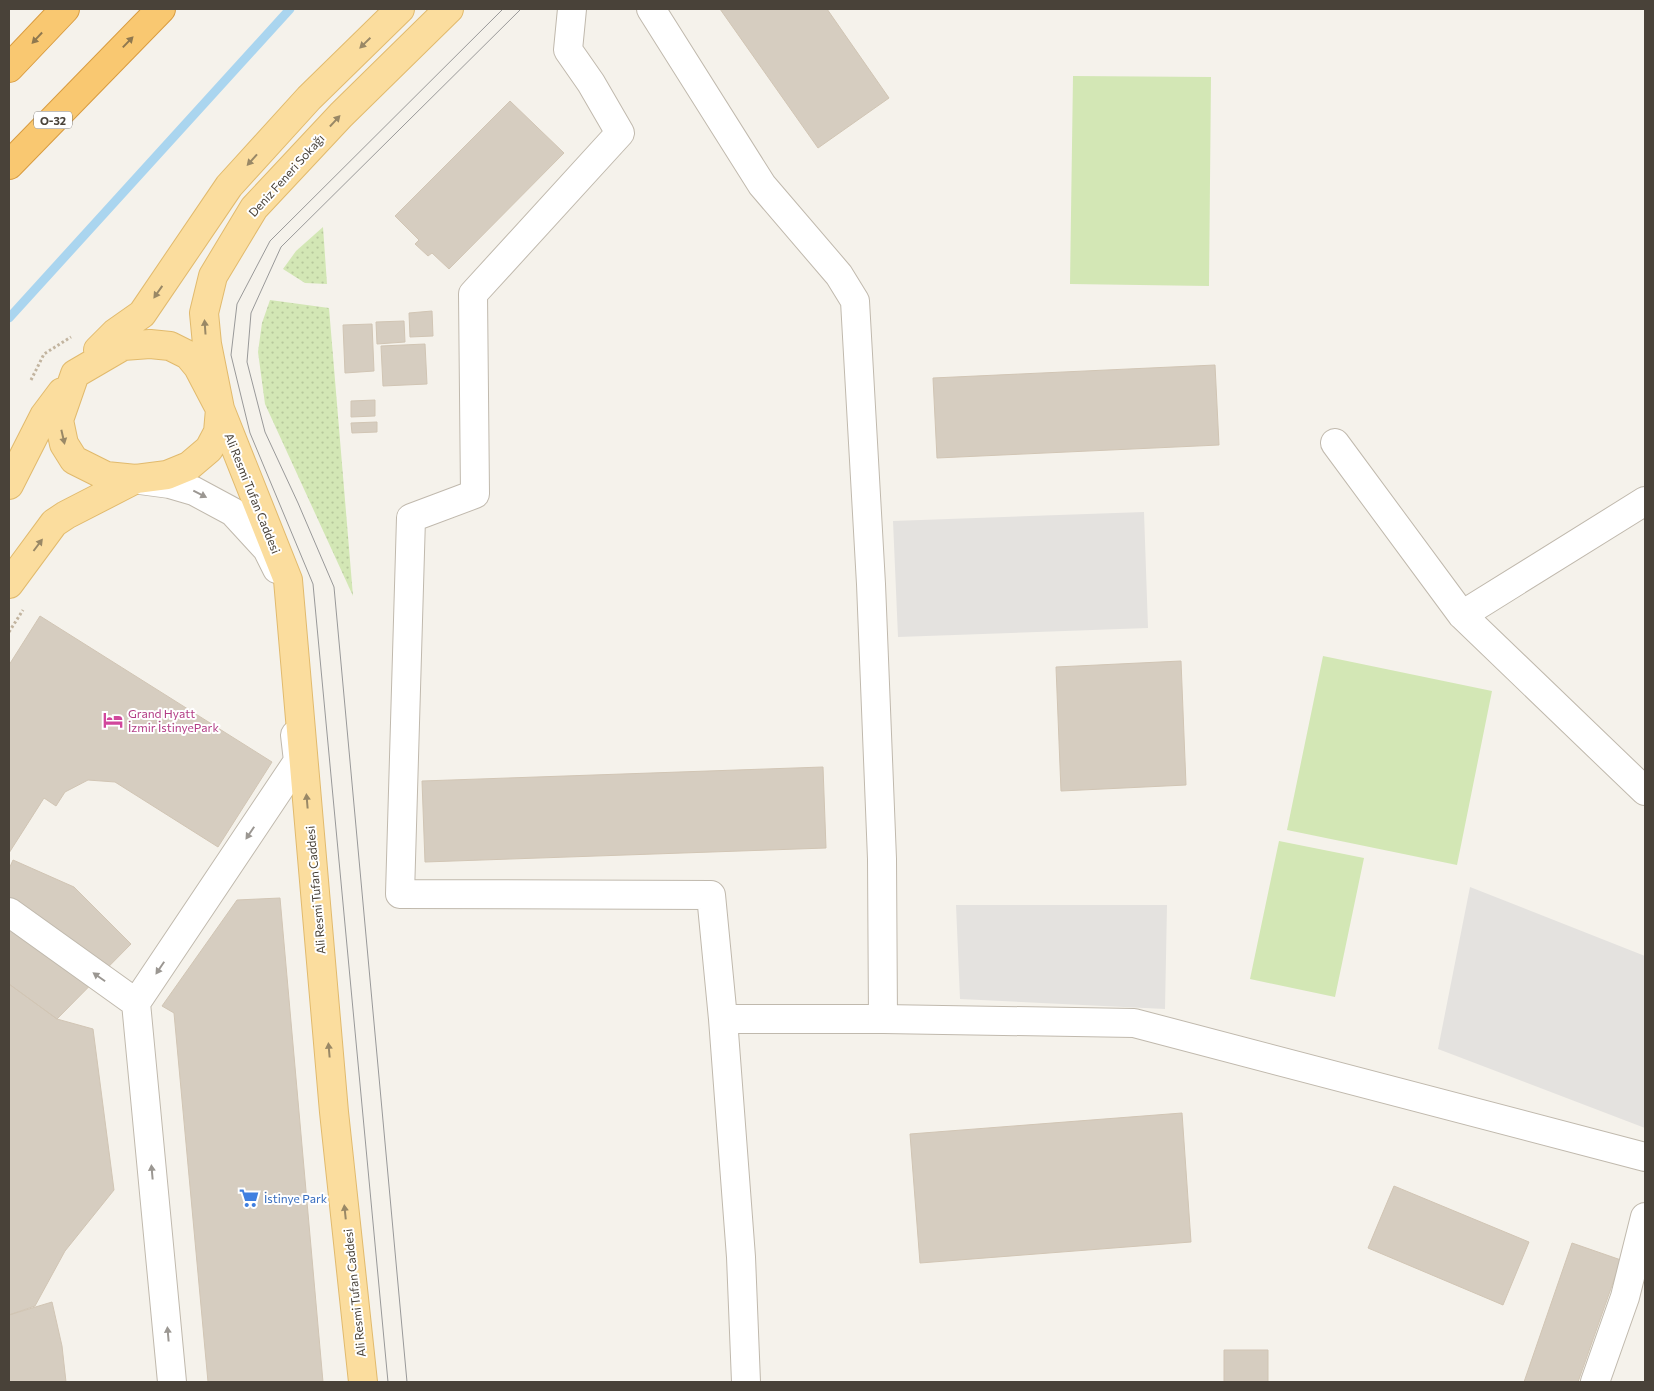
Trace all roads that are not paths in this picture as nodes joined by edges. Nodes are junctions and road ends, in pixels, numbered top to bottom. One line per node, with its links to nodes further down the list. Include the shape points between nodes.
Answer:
1 (65, 9): 7 (highway, one-way to 7)
2 (160, 9): 8 (highway, O-32, one-way to 2)
3 (400, 9): 9 (main road, Deniz Feneri Sokağı, one-way to 9, via 309,98 228,186 142,314 115,333)
4 (449, 9): 10 (main road, Deniz Feneri Sokağı, one-way to 4, via 206,344 204,312 214,276 254,208 341,115)
5 (572, 9): 20 (lane, via 568,50 620,133 473,294 474,494 411,518 400,894 711,896)
6 (651, 9): 21 (lane, via 762,185 839,275 855,301 881,839)
7 (9, 68)
8 (9, 164)
9 (75, 374): 10 (main road, via 123,346 170,346 188,356 198,367); 12 (main road, Deniz Feneri Sokağı, one-way to 12, via 59,420 64,444 74,460 92,470 106,476); 13 (main road, Deniz Feneri Sokağı, via 44,416)
10 (220, 409): 12 (main road, Deniz Feneri Sokağı, via 218,432 209,449 190,466 167,475); 26 (main road, Ali Resmi Tufan Caddesi, one-way to 10, via 334,1112 288,580)
11 (1335, 443): 16 (lane)
12 (136, 480): 15 (main road, Deniz Feneri Sokağı, one-way to 12, via 54,523); 19 (lane, one-way to 19, via 194,491 233,512 267,549 281,579 298,761)
13 (9, 485)
14 (1645, 501): 16 (lane)
15 (9, 584)
16 (1462, 615): 17 (lane)
17 (1645, 791)
18 (9, 912): 19 (lane, one-way to 18)
19 (136, 1003): 25 (lane, one-way to 19)
20 (723, 1019): 21 (lane); 27 (lane, via 741,1257)
21 (883, 1019): 22 (lane, via 1134,1023)
22 (1645, 1157)
23 (1645, 1216): 24 (lane)
24 (1635, 1300): 28 (lane)
25 (172, 1382)
26 (363, 1382)
27 (746, 1382)
28 (1594, 1382)

